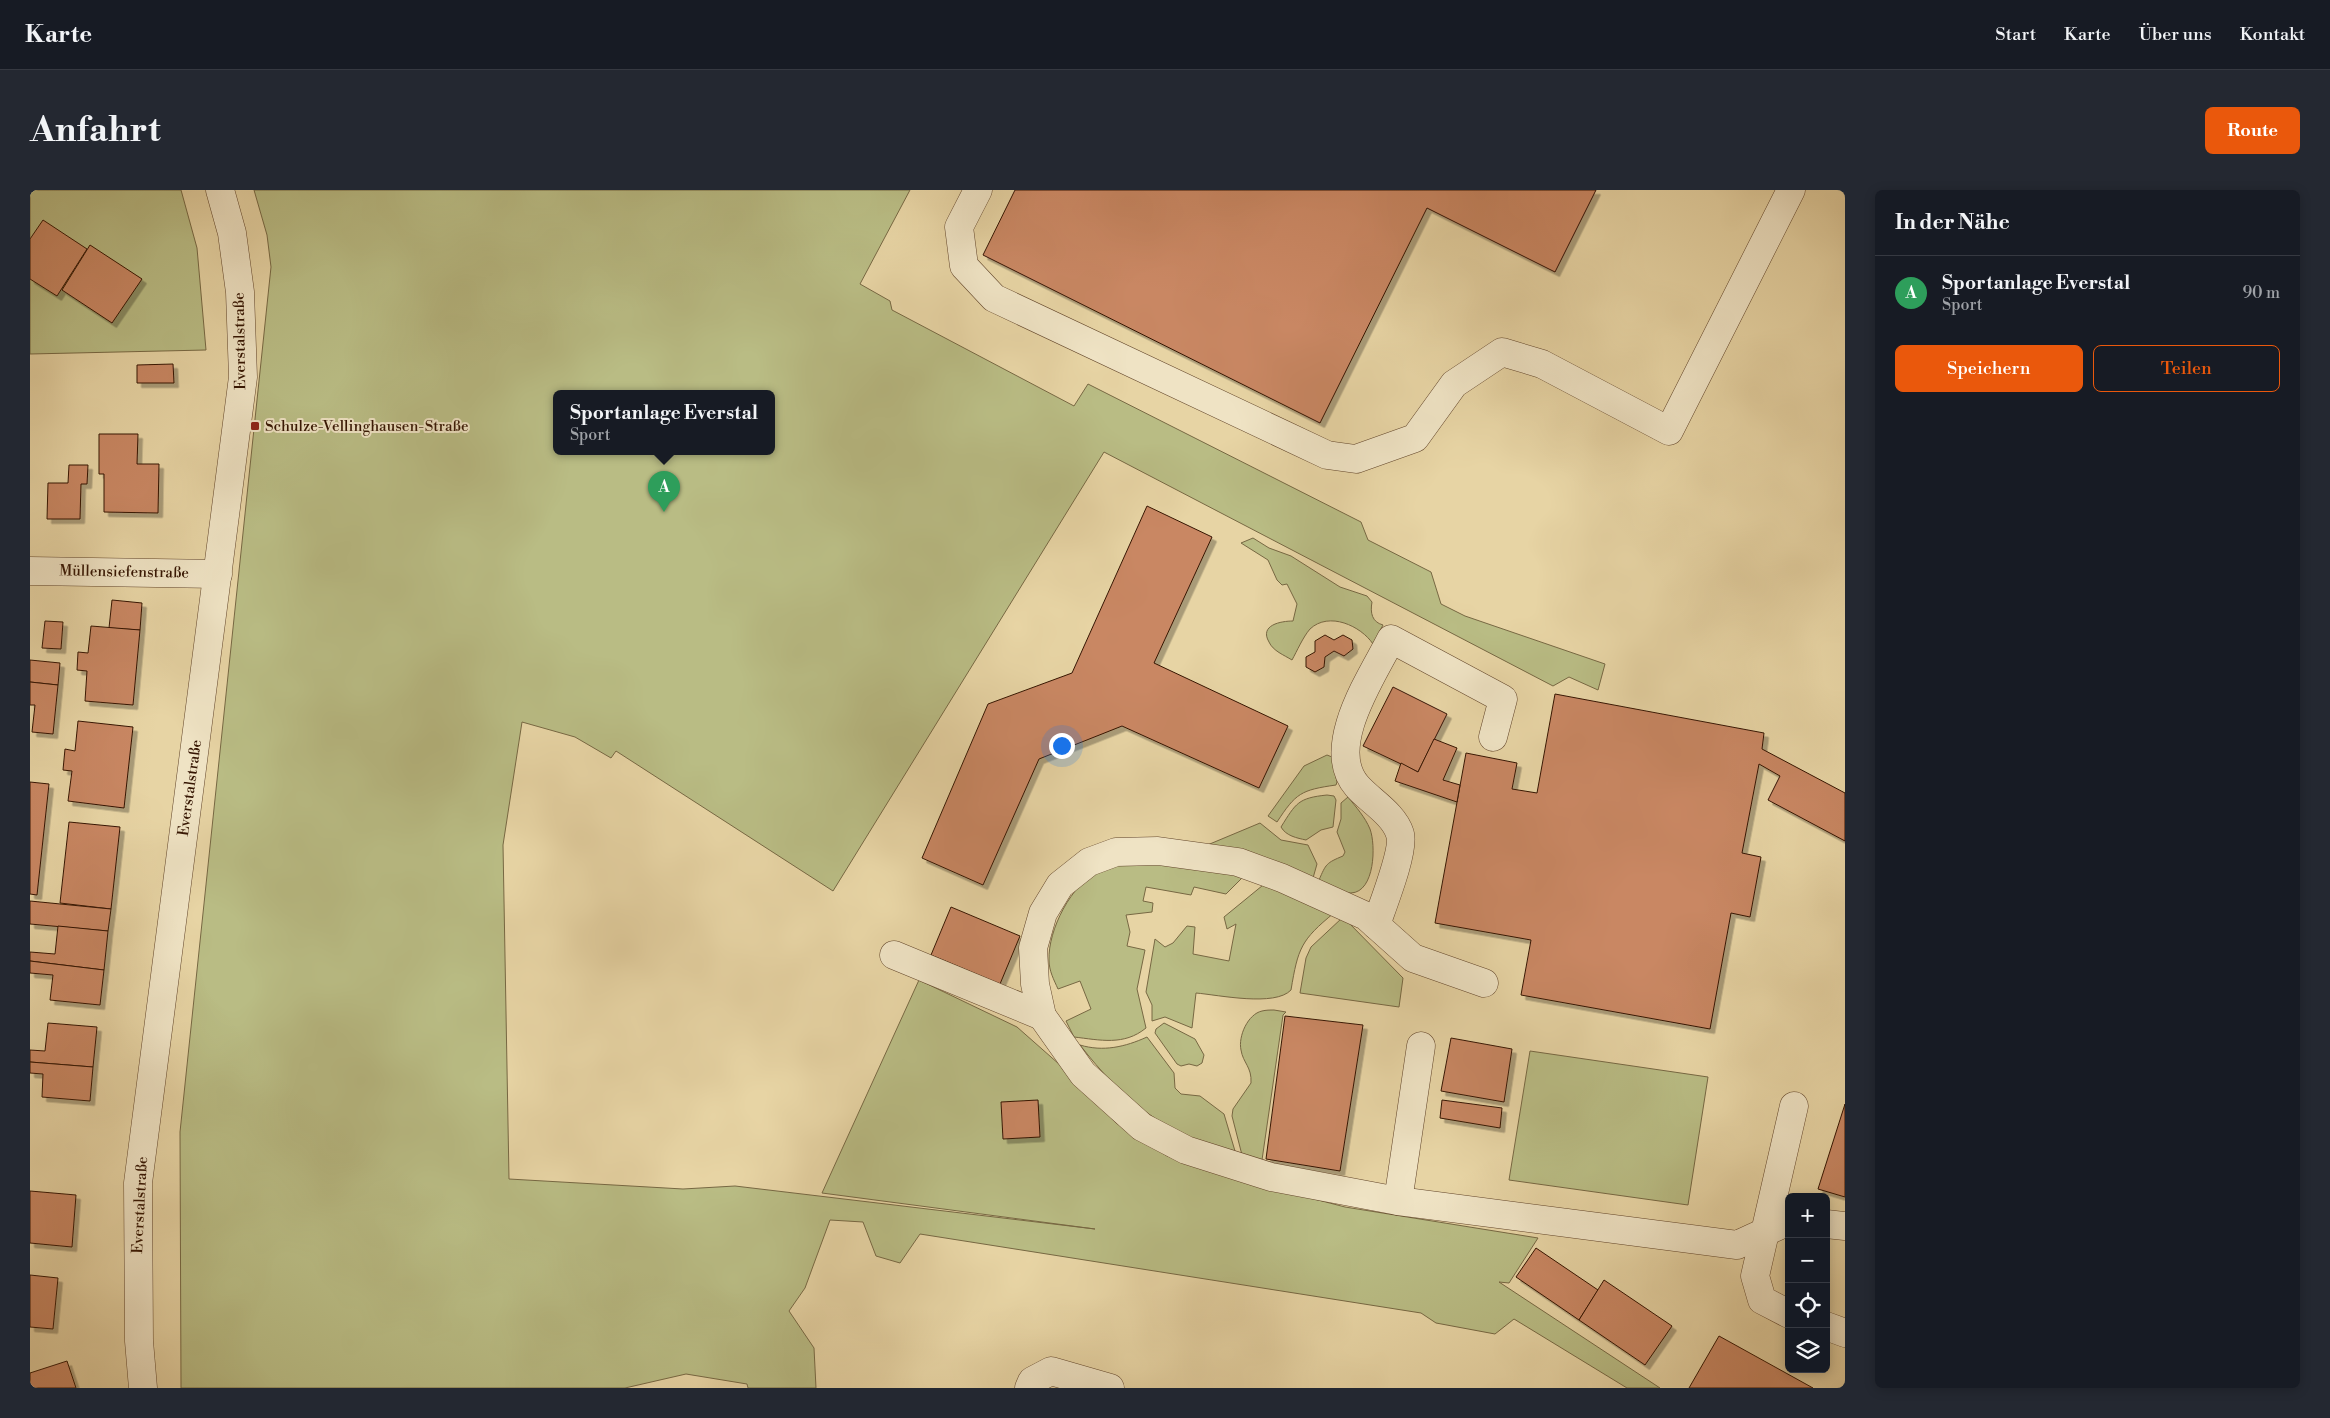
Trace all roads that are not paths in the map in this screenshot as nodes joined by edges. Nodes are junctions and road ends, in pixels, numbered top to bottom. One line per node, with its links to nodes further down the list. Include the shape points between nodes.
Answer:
1 (220, 190): 5 (street, Everstalstraße, via 232,233 240,292 243,377)
2 (978, 190): 3 (street, via 959,227 964,266 994,298 1327,455 1356,459 1415,438 1454,384 1502,352 1542,364 1669,431)
3 (1791, 190)
4 (30, 571): 5 (street, Müllensiefenstraße)
5 (218, 574): 20 (street, Everstalstraße, via 138,1184 139,1340)
6 (1493, 737): 7 (street, via 1503,699 1391,639 1352,717 1347,744 1347,765 1355,784 1390,816 1400,834 1395,873)
7 (1376, 925): 9 (street, via 1413,958); 10 (street, via 1366,916 1322,894 1238,862 1158,851 1116,852 1089,862 1060,885 1043,913 1033,948 1035,984)
8 (894, 955): 10 (street)
9 (1484, 983)
10 (1042, 1016): 13 (street, via 1083,1074 1142,1128 1186,1150 1270,1177)
11 (1421, 1046): 13 (street)
12 (1794, 1106): 15 (street)
13 (1398, 1201): 15 (street, via 1737,1245)
14 (1830, 1224): 16 (street)
15 (1778, 1225): 17 (street, via 1756,1276 1762,1300)
16 (1845, 1226)
17 (1785, 1312)
18 (1830, 1327): 19 (street)
19 (1845, 1333)
20 (143, 1388)
21 (1029, 1388): 22 (street, via 1032,1381 1051,1371)
22 (1110, 1388)

